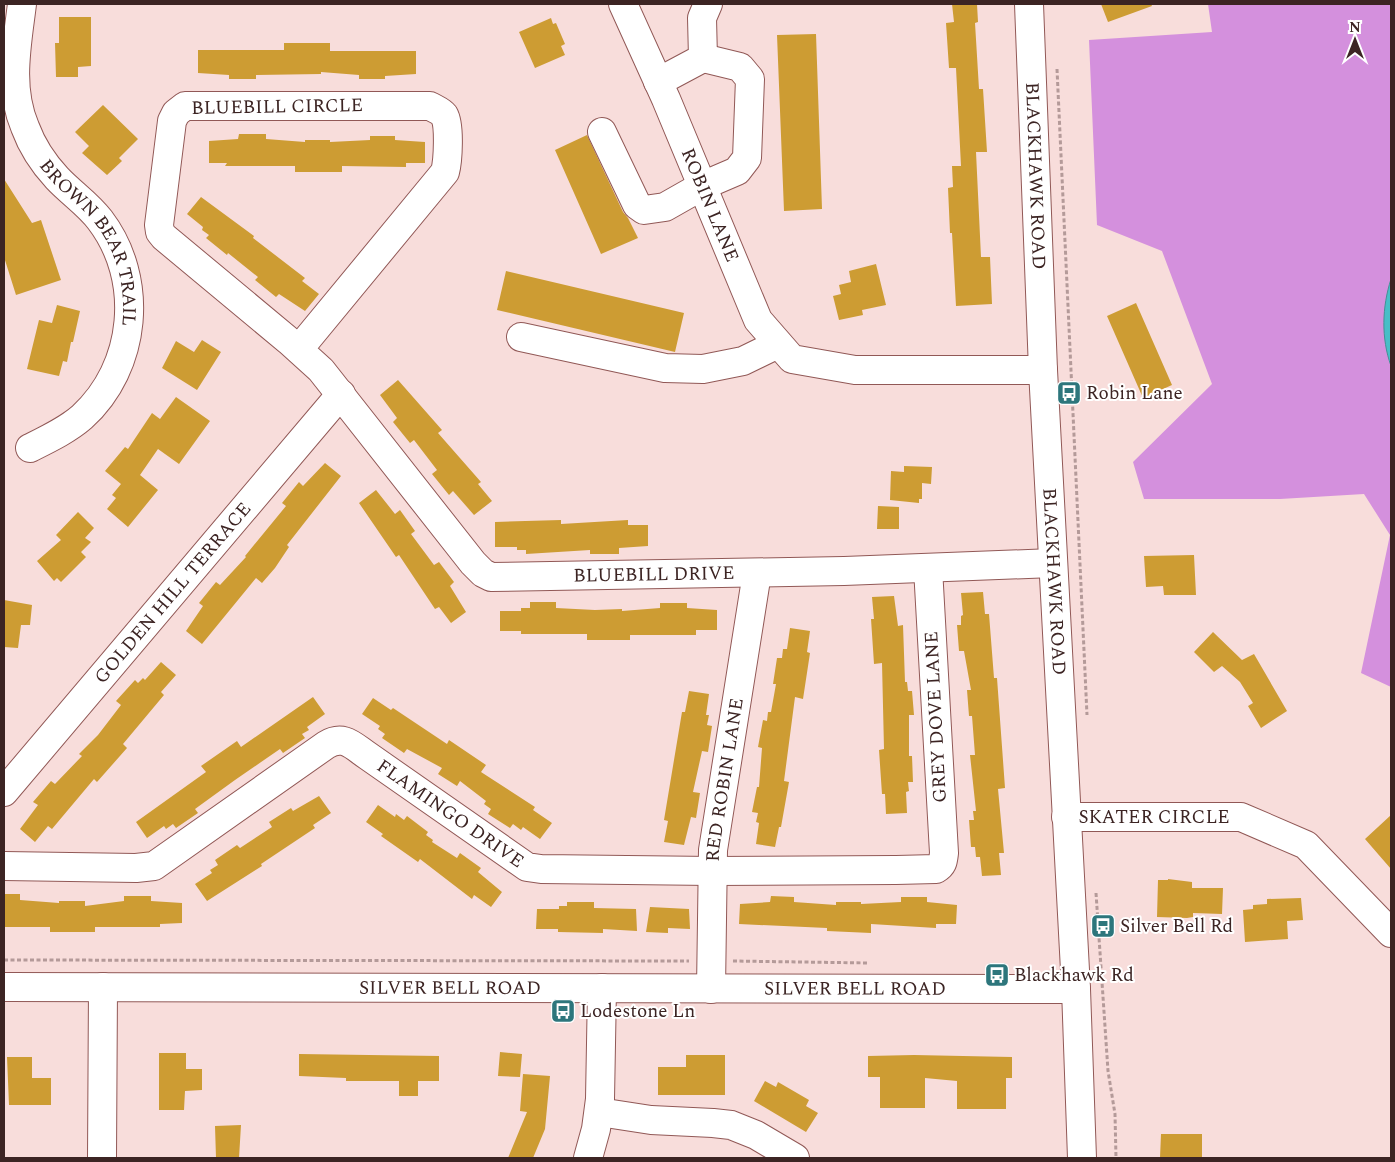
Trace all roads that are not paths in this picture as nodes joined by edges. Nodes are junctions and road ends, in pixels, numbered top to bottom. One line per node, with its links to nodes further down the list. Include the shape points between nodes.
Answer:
1 (22, 4): 14 (street, BROWN BEAR TRAIL, via 14,68 18,106 24,126 44,163 89,207 110,235 126,274 130,306 126,343 105,390 82,417)
2 (623, 4): 6 (street, ROBIN LANE)
3 (708, 4): 5 (street, via 702,18)
4 (1029, 4): 12 (street, BLACKHAWK ROAD)
5 (703, 58): 6 (street); 8 (street, via 740,67 750,79 747,158 737,171)
6 (658, 82): 8 (street, ROBIN LANE)
7 (602, 132): 8 (street, via 637,205 644,210 665,207)
8 (702, 186): 10 (street, ROBIN LANE, via 758,320)
9 (521, 337): 10 (street, via 665,368 704,369 743,361)
10 (778, 344): 12 (street, ROBIN LANE, via 792,359 855,370)
11 (299, 350): 11 (street, BLUEBILL CIRCLE, via 160,232 172,121 176,113 185,106 212,105 430,106 442,113 446,122 447,165 443,177); 13 (street, BLUEBILL CIRCLE)
12 (1043, 370): 15 (street, BLACKHAWK ROAD)
13 (342, 394): 17 (street, BLUEBILL DRIVE, via 473,562 492,577); 18 (street, GOLDEN HILL TERRACE)
14 (30, 448)
15 (1053, 564): 16 (street, BLUEBILL DRIVE); 19 (street, BLACKHAWK ROAD)
16 (928, 568): 17 (street, BLUEBILL DRIVE); 21 (street, GREY DOVE LANE, via 944,853)
17 (757, 573): 22 (street, RED ROBIN LANE, via 716,825)
18 (4, 792)
19 (1066, 817): 23 (street, SKATER CIRCLE, via 1240,817 1306,845); 28 (street, BLACKHAWK ROAD)
20 (4, 866): 22 (street, FLAMINGO DRIVE, via 154,866 326,745 340,739 527,867)
21 (941, 866): 22 (street, FLAMINGO DRIVE, via 936,869 896,870)
22 (712, 871): 27 (street, RED ROBIN LANE)
23 (1391, 933)
24 (4, 987): 25 (street, SILVER BELL ROAD)
25 (102, 987): 26 (street, SILVER BELL ROAD); 30 (street)
26 (602, 988): 27 (street, SILVER BELL ROAD); 29 (street)
27 (712, 989): 28 (street, SILVER BELL ROAD)
28 (1076, 989): 33 (street, BLACKHAWK ROAD)
29 (599, 1112): 31 (street); 32 (street, via 651,1120 731,1125 756,1135)
30 (102, 1158)
31 (588, 1158)
32 (795, 1158)
33 (1082, 1158)

